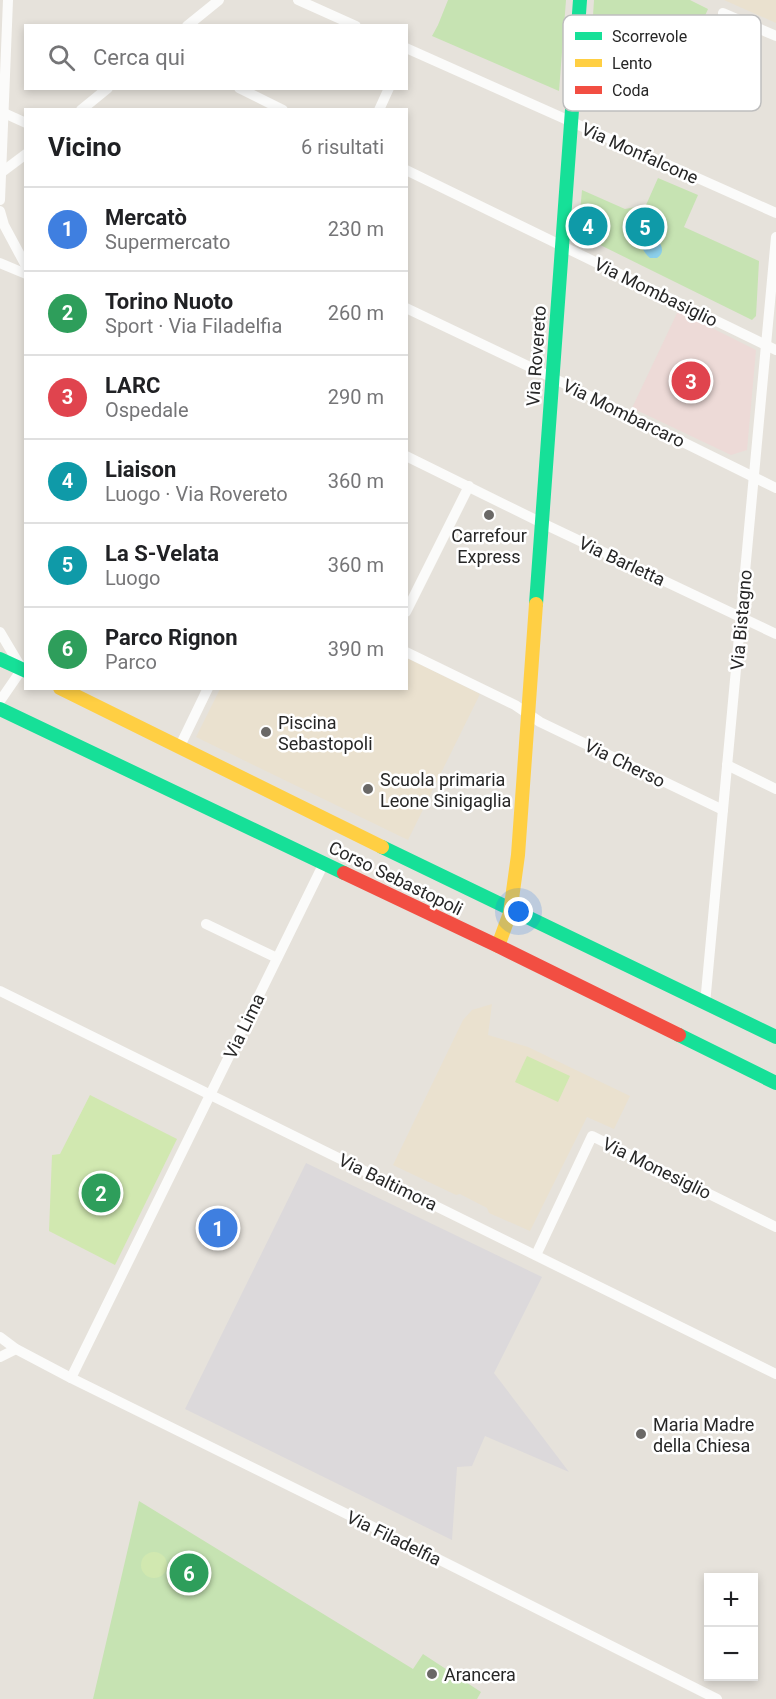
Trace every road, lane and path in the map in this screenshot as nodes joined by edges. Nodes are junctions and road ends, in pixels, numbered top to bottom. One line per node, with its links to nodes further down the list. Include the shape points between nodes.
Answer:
1 (8, 0): 20 (street)
2 (219, 0): 8 (street)
3 (298, 0): 9 (street)
4 (580, 0): 6 (main road, Via Rovereto)
5 (723, 13): 7 (street)
6 (579, 15)
7 (728, 15)
8 (189, 24)
9 (352, 24)
10 (761, 29): 11 (street)
11 (776, 36)
12 (408, 50): 22 (street, Via Monfalcone)
13 (106, 90): 16 (street)
14 (243, 90): 17 (street)
15 (388, 90): 18 (street)
16 (83, 108)
17 (279, 108)
18 (380, 108)
19 (573, 111): 22 (main road, Via Rovereto)
20 (4, 113): 21 (street); 25 (street)
21 (24, 122)
22 (572, 122): 28 (street, Via Monfalcone); 30 (main road, Via Rovereto)
23 (24, 156): 25 (street)
24 (408, 171): 30 (street, Via Mombasiglio)
25 (2, 172): 26 (street)
26 (0, 200)
27 (0, 211): 31 (street)
28 (776, 213)
29 (776, 237): 35 (street, Via Bistagno)
30 (562, 246): 35 (street, Via Mombasiglio); 36 (main road, Via Rovereto)
31 (24, 262)
32 (0, 263): 33 (street)
33 (24, 273)
34 (408, 309): 36 (street, Via Mombarcaro)
35 (771, 347): 38 (street, Via Bistagno)
36 (553, 378): 38 (street, Via Mombarcaro); 41 (main road, Via Rovereto)
37 (408, 457): 39 (street, Via Barletta)
38 (753, 478): 40 (street, Via Mombarcaro); 43 (street, Via Bistagno)
39 (469, 486): 41 (street, Via Barletta); 42 (street)
40 (776, 488)
41 (542, 524): 43 (street, Via Barletta); 53 (main road, Via Rovereto)
42 (408, 608)
43 (741, 617): 45 (street, Via Barletta); 55 (street, Via Bistagno)
44 (0, 632): 48 (street)
45 (776, 634)
46 (408, 653): 53 (street)
47 (0, 659): 48 (main road)
48 (24, 670): 51 (street)
49 (64, 690): 54 (main road, Corso Sebastopoli)
50 (207, 690): 54 (street)
51 (0, 701)
52 (0, 709): 58 (main road, Corso Sebastopoli)
53 (528, 714): 57 (street, Via Cherso); 59 (main road, Via Rovereto)
54 (179, 748): 59 (main road, Corso Sebastopoli)
55 (727, 765): 56 (street); 57 (street, Via Bistagno)
56 (776, 789)
57 (723, 810): 64 (street, Via Bistagno)
58 (324, 863): 61 (main road, Corso Sebastopoli); 62 (street, Via Lima)
59 (511, 910): 61 (main road, Via Rovereto); 64 (main road, Corso Sebastopoli)
60 (206, 924): 62 (street)
61 (498, 946): 66 (main road, Corso Sebastopoli)
62 (278, 958): 67 (street, Via Lima)
63 (0, 991): 67 (street, Via Baltimora)
64 (705, 1004): 65 (main road, Corso Sebastopoli)
65 (776, 1037)
66 (776, 1083)
67 (210, 1094): 69 (street, Via Baltimora); 74 (street)
68 (776, 1227): 69 (street, Via Monesiglio, via 592,1136)
69 (536, 1255): 73 (street, Via Baltimora)
70 (0, 1337): 71 (street, Via Filadelfia)
71 (16, 1349): 72 (street); 74 (street, Via Filadelfia)
72 (0, 1357)
73 (776, 1374)
74 (71, 1378): 75 (street, Via Filadelfia)
75 (717, 1699)

